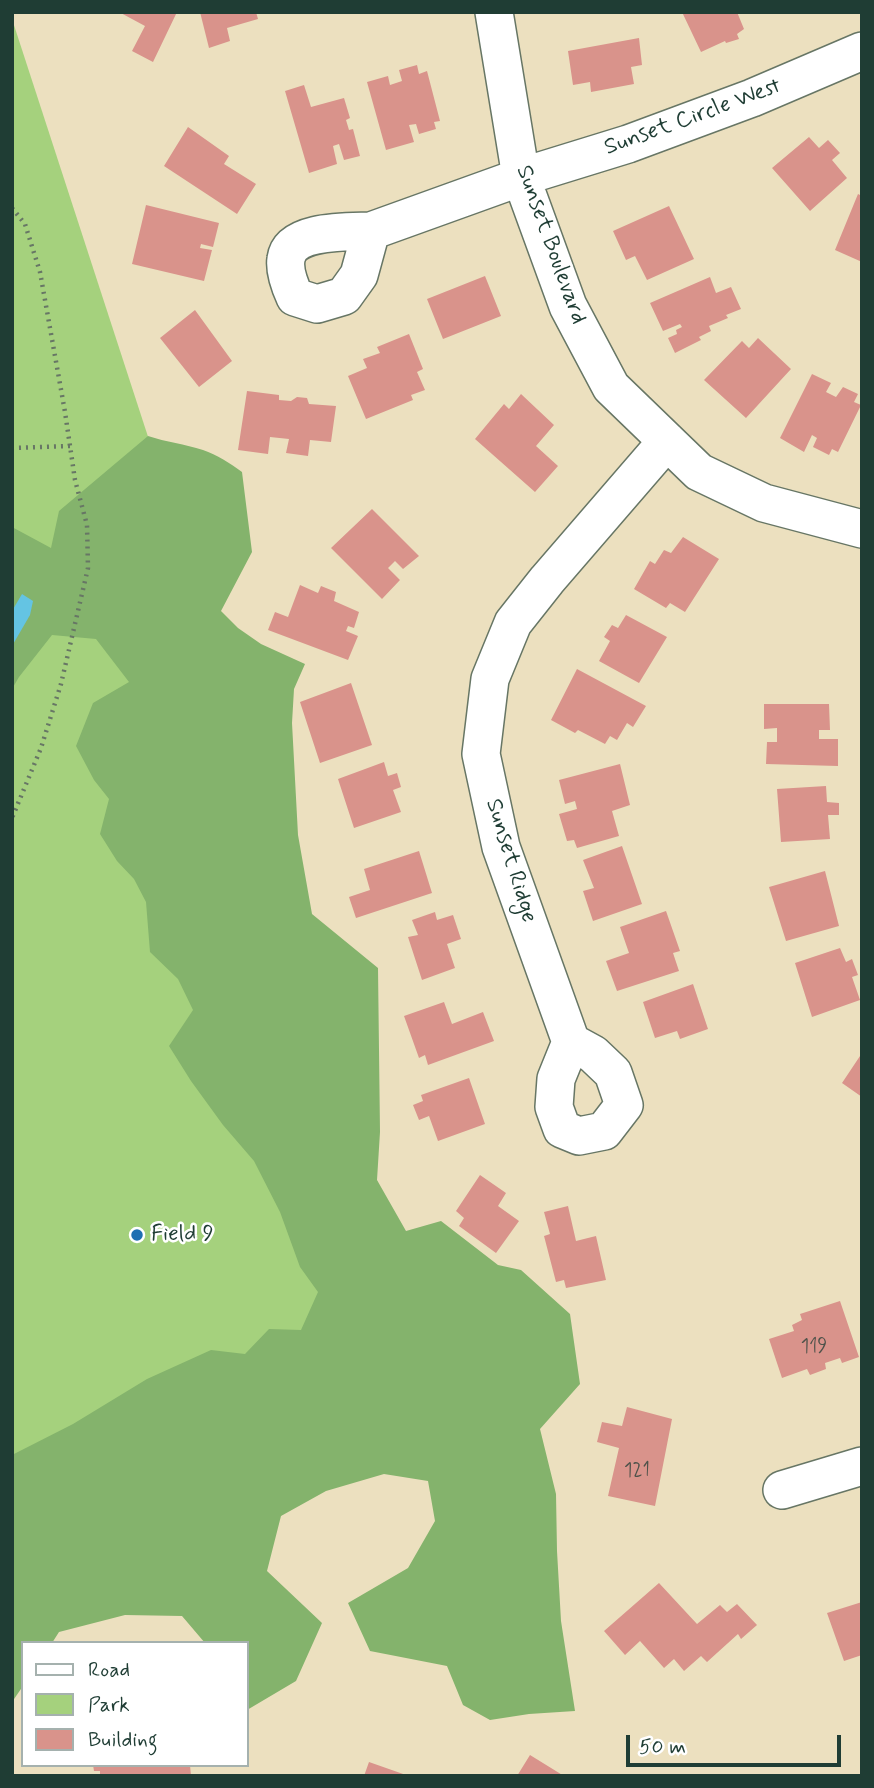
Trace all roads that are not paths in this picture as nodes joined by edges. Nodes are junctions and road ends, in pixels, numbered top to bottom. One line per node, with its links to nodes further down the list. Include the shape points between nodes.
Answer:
1 (494, 12): 3 (street, Sunset Boulevard)
2 (862, 51): 3 (street, Sunset Circle West, via 641,140)
3 (522, 177): 4 (street, Sunset Circle West); 5 (street, Sunset Boulevard, via 568,306 611,387)
4 (371, 231)
5 (667, 441): 6 (street, Sunset Boulevard, via 699,472 764,503); 7 (street, Sunset Ridge, via 513,623 490,680 481,754 501,847)
6 (862, 529)
7 (571, 1042)
8 (862, 1466): 9 (street)
9 (782, 1490)

